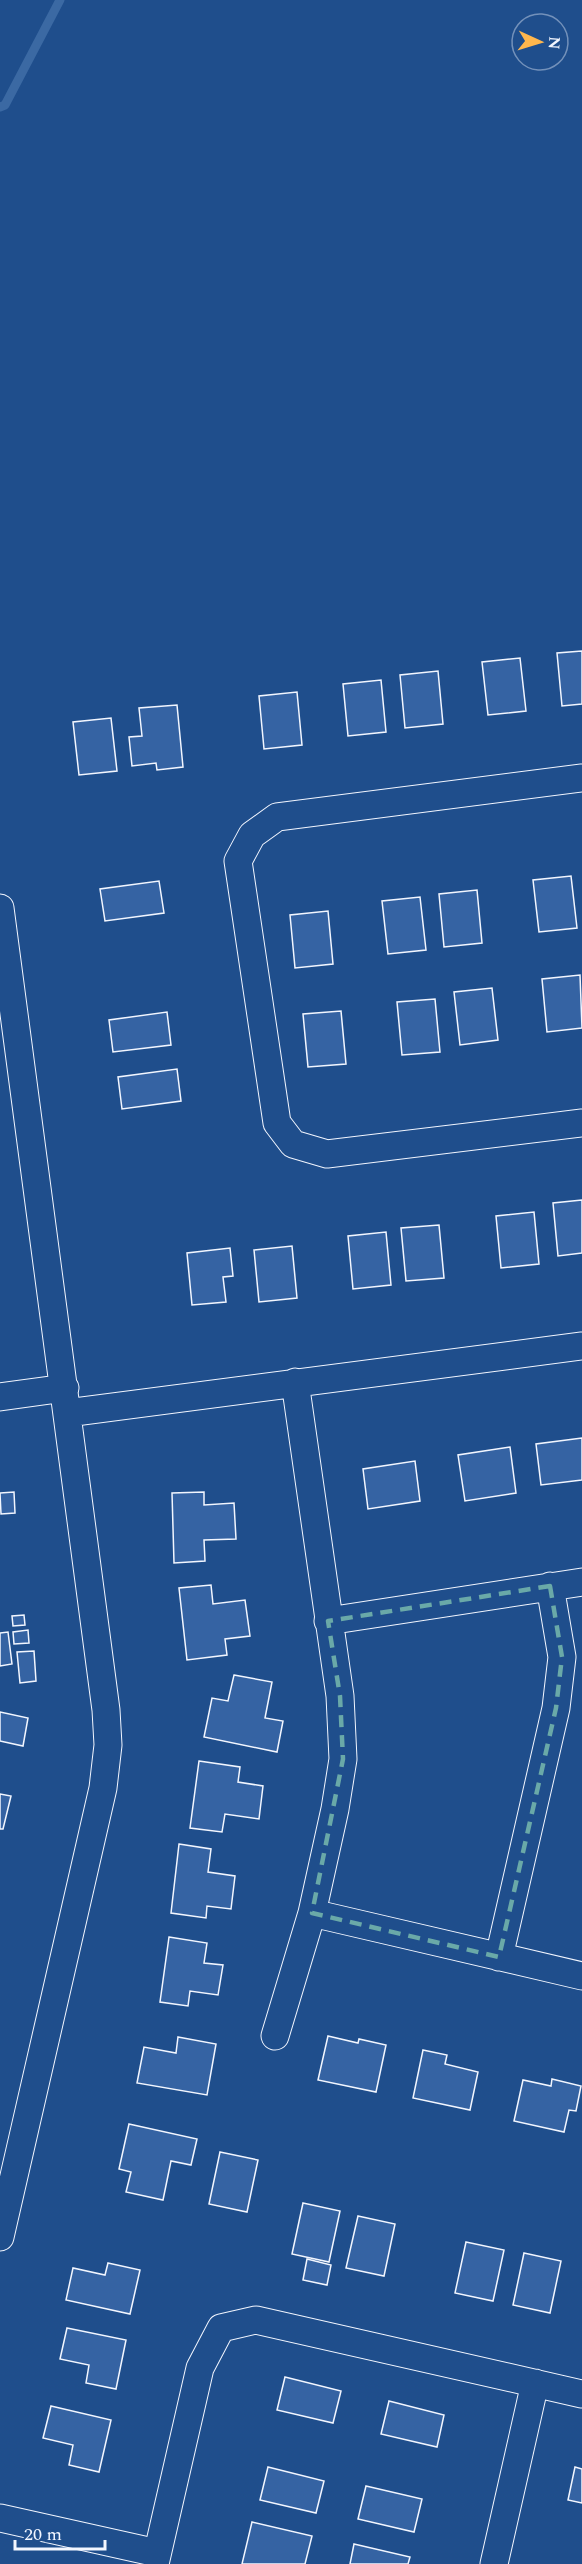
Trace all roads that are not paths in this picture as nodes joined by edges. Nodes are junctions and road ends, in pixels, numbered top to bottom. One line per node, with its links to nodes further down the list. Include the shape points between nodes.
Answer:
1 (582, 778): 3 (street, via 277,817 252,836 238,861 277,1123 294,1144 327,1154)
2 (0, 908): 7 (street)
3 (582, 1123)
4 (582, 1346): 5 (street)
5 (295, 1382): 7 (street); 10 (street)
6 (0, 1397): 7 (street)
7 (66, 1401): 15 (street, via 108,1745 103,1788)
8 (582, 1582): 9 (street)
9 (550, 1586): 10 (street); 12 (street, via 562,1657 556,1708)
10 (328, 1621): 11 (street, via 340,1696 343,1759)
11 (312, 1913): 12 (street); 14 (street)
12 (499, 1957): 13 (street)
13 (582, 1976)
14 (275, 2036)
15 (0, 2237)
16 (535, 2383): 17 (street); 19 (street, via 256,2320 221,2328 200,2368); 20 (street)
17 (582, 2394)
18 (0, 2518): 19 (street)
19 (156, 2559)
20 (494, 2564)

